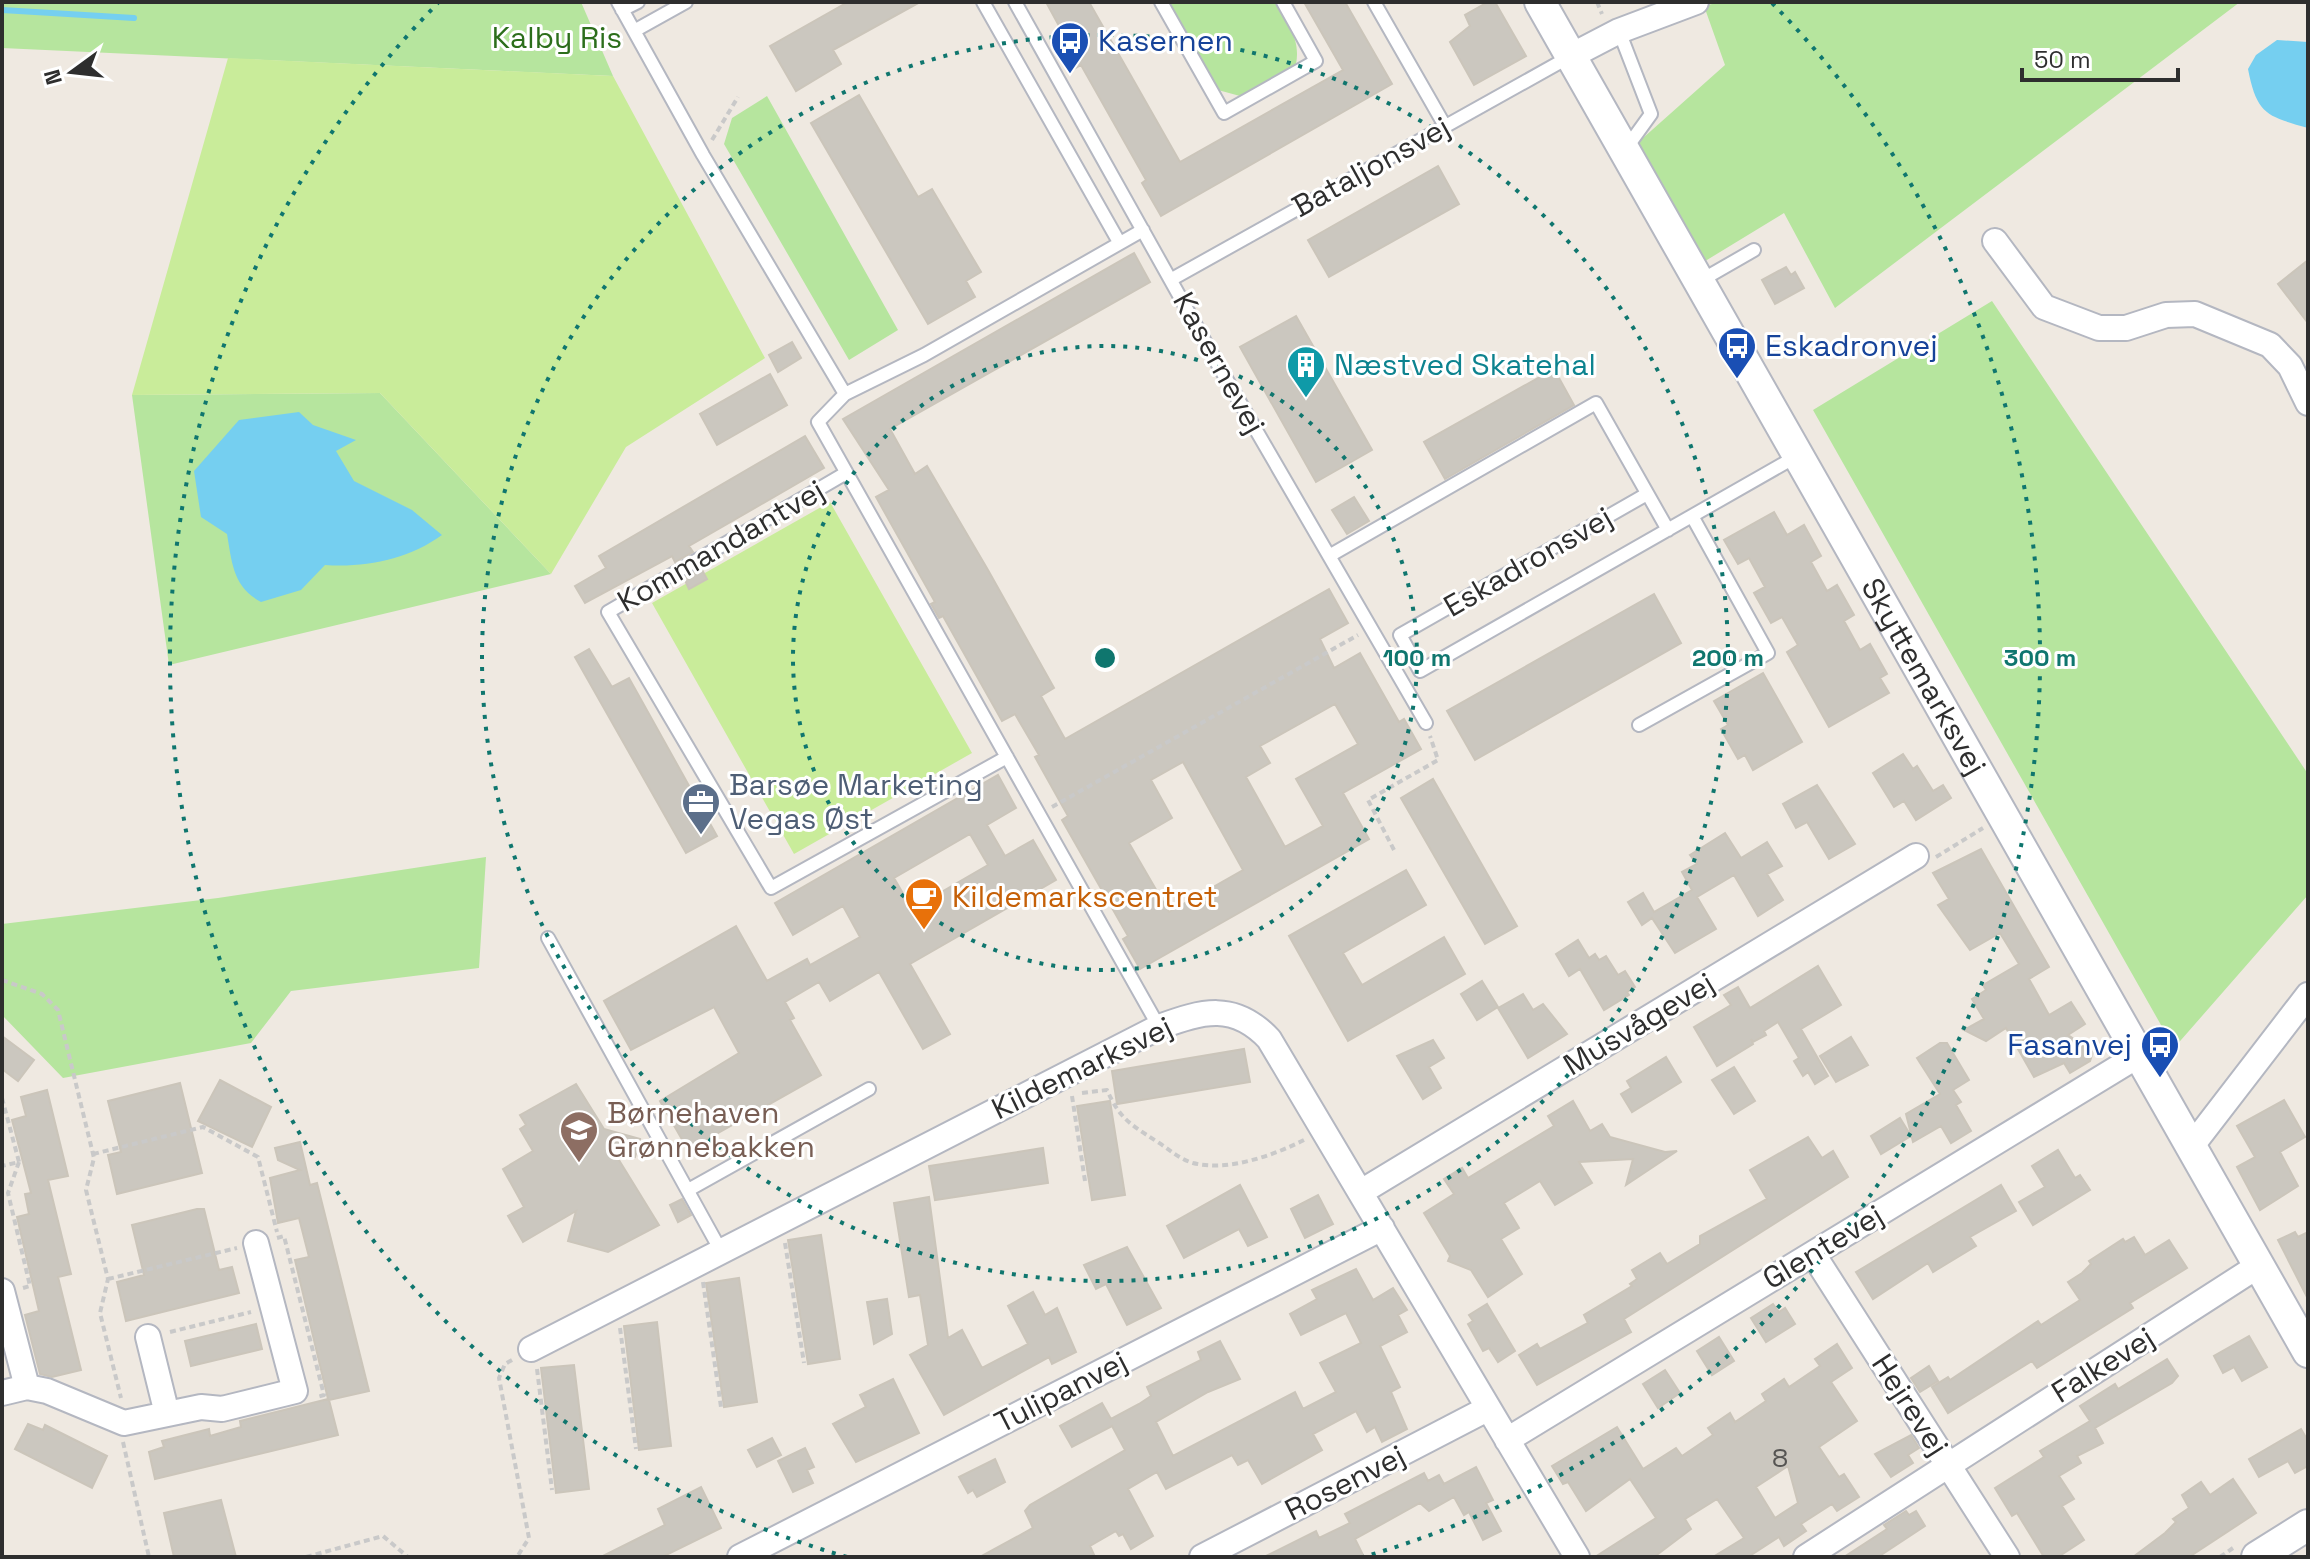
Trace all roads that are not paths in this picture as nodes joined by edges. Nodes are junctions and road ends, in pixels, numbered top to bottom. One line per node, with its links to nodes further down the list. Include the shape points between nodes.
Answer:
1 (638, 2): 10 (lane)
2 (686, 2): 11 (lane)
3 (983, 2): 18 (lane)
4 (1015, 2): 16 (lane, Kasernevej)
5 (1161, 2): 6 (lane, via 1224,113 1316,61)
6 (1283, 2)
7 (1374, 2): 14 (lane)
8 (1540, 2): 13 (street, Skyttemarksvej)
9 (1696, 2): 12 (street)
10 (620, 6): 11 (lane)
11 (634, 31): 22 (lane)
12 (1619, 31): 13 (street); 15 (lane, via 1651,114)
13 (1571, 56): 14 (lane, Bataljonsvej); 15 (street, Skyttemarksvej)
14 (1445, 126): 20 (lane, Bataljonsvej)
15 (1625, 150): 21 (street, Skyttemarksvej)
16 (1143, 230): 18 (lane); 20 (lane, Kasernevej)
17 (1995, 241): 23 (street, via 2044,307 2099,328 2195,314 2270,345 2290,366)
18 (1119, 242): 22 (lane, via 924,355)
19 (1754, 250): 21 (lane)
20 (1172, 279): 29 (lane, Kasernevej)
21 (1700, 281): 24 (street, Skyttemarksvej)
22 (845, 394): 25 (lane, Kommandantvej, via 818,422)
23 (2308, 403)
24 (1800, 455): 27 (lane, Eskadronsvej); 37 (street, Skyttemarksvej)
25 (846, 473): 32 (lane, Kommandantvej); 32 (lane, Kommandantvej, via 608,612 771,888)
26 (1647, 494): 28 (lane, Eskadronsvej); 28 (lane, Eskadronsvej, via 1400,635 1420,671); 29 (lane, Eskadronsvej, via 1596,403)
27 (1692, 516): 28 (lane, Eskadronsvej); 31 (lane, via 1768,653)
28 (1668, 530)
29 (1329, 556): 30 (lane, Kasernevej)
30 (1426, 723)
31 (1639, 725)
32 (1007, 757): 36 (lane, Kommandantvej)
33 (1916, 856): 41 (street, Musvågevej)
34 (548, 938): 40 (lane)
35 (2308, 995): 39 (street)
36 (1159, 1027): 41 (street, Kildemarksvej, via 1207,1012 1252,1022 1269,1039); 45 (street, Kildemarksvej, via 1070,1084)
37 (2139, 1055): 39 (street, Skyttemarksvej); 44 (street, Glentevej)
38 (869, 1089): 40 (lane)
39 (2191, 1147): 46 (street, Skyttemarksvej)
40 (690, 1189): 45 (lane)
41 (1361, 1192): 42 (street, Kildemarksvej)
42 (1382, 1228): 53 (street, Kildemarksvej); 58 (street, Tulipanvej)
43 (267, 1240): 54 (street, via 273,1307 295,1391 222,1409)
44 (1813, 1254): 55 (street, Glentevej); 56 (street, Hejrevej)
45 (711, 1257): 49 (street, Kildemarksvej)
46 (2258, 1266): 50 (street, Skyttemarksvej); 56 (street, Falkevej)
47 (2, 1293): 51 (street)
48 (148, 1337): 54 (street)
49 (533, 1348)
50 (2308, 1352)
51 (27, 1387): 52 (street); 54 (street, via 47,1391 129,1437)
52 (2, 1393)
53 (1487, 1409): 55 (street, Kildemarksvej); 59 (street, Rosenvej)
54 (167, 1414)
55 (1507, 1440): 60 (street, Kildemarksvej)
56 (1947, 1463): 61 (street, Falkevej); 62 (street, Hejrevej)
57 (2308, 1525): 63 (street)
58 (740, 1557)
59 (1202, 1557)
60 (1577, 1557)
61 (1806, 1557)
62 (2007, 1557)
63 (2257, 1557)

